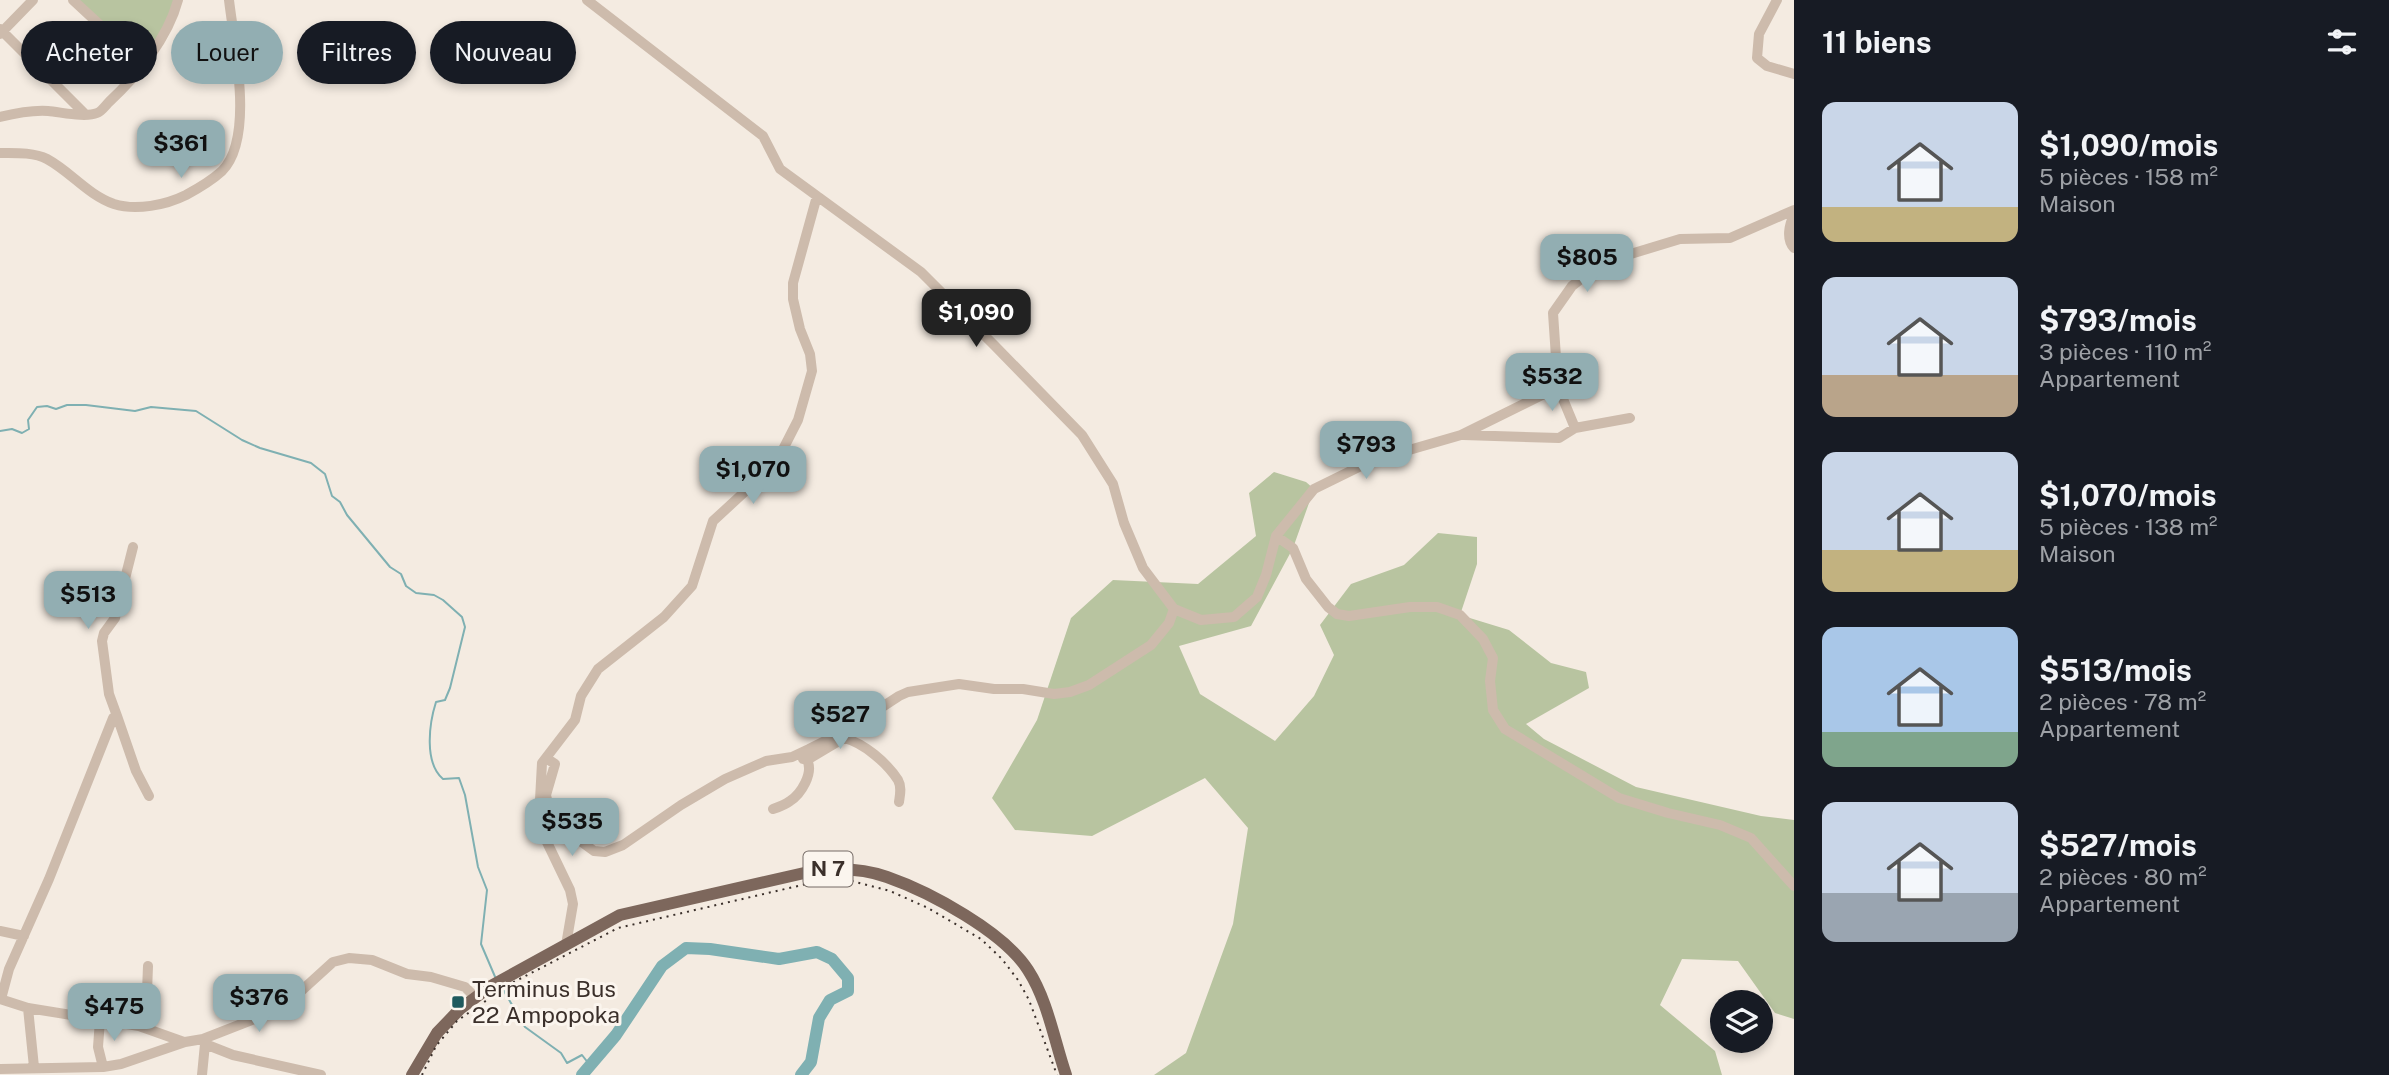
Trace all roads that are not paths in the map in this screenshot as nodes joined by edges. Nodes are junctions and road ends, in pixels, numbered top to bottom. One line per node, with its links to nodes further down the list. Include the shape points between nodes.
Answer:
1 (33, 0): 8 (street)
2 (73, 0): 7 (street)
3 (178, 0): 9 (street)
4 (229, 0): 14 (street, via 242,113 240,135 224,169 202,186 175,200 146,206 116,204 95,195 45,158)
5 (586, 0): 15 (street, via 763,136 780,169)
6 (1777, 0): 10 (street, via 1759,34 1758,58)
7 (95, 21)
8 (1, 32): 12 (street)
9 (157, 43)
10 (1794, 74)
11 (127, 84): 12 (street, via 97,113)
12 (85, 114): 13 (street, via 46,111)
13 (0, 117)
14 (0, 153)
15 (817, 196): 24 (street, via 921,272 1082,435 1113,484 1143,568); 27 (street, via 793,284 812,371 798,420 776,463 713,521 692,586 664,617 598,669 581,696 575,720)
16 (1794, 212): 17 (street, via 1788,233); 18 (street, via 1730,238 1680,239 1601,263 1572,286 1553,313)
17 (1794, 248)
18 (1558, 387): 20 (street); 21 (street)
19 (1630, 418): 20 (street)
20 (1574, 428): 21 (street, via 1559,438)
21 (1461, 435): 22 (street, via 1370,461 1314,489)
22 (1276, 536): 24 (street, via 1257,597 1234,617 1201,620); 32 (street, via 1293,548 1306,579 1337,614 1437,607 1460,615 1483,639 1493,658 1493,710 1506,729 1619,798 1751,838)
23 (132, 547): 25 (street, via 115,618 102,641 109,694)
24 (1174, 609): 26 (street, via 1152,645 1089,685 1054,694 959,684 908,692)
25 (117, 716): 29 (street); 34 (street)
26 (792, 757): 27 (street, via 765,761 725,779 624,845 605,852 579,841 555,817 546,795 555,764); 28 (street)
27 (546, 758): 35 (street, via 540,770 539,818 573,904)
28 (807, 760): 30 (street, via 844,738 853,741 878,758 898,780); 31 (street, via 809,773 798,794)
29 (149, 796)
30 (899, 802)
31 (774, 809)
32 (1794, 886)
33 (0, 930): 34 (street)
34 (24, 936): 38 (street)
35 (566, 945): 37 (main road, N 7); 50 (main road, N 7, via 620,915 813,871 854,870 886,877 968,918 999,937 1019,957 1037,985)
36 (148, 966): 41 (street)
37 (476, 998): 43 (street, via 465,987 407,974 372,960 349,958 333,962 272,1012); 49 (main road, N 7, via 437,1033)
38 (0, 999): 39 (street)
39 (28, 1008): 40 (street); 45 (street)
40 (100, 1020): 41 (street); 46 (street)
41 (139, 1026): 42 (street)
42 (185, 1042): 43 (street); 46 (street)
43 (204, 1042): 47 (street); 48 (street, via 233,1055)
44 (0, 1069): 45 (street)
45 (27, 1070): 46 (street)
46 (95, 1070)
47 (202, 1075)
48 (321, 1075)
49 (412, 1075)
50 (1066, 1075)

